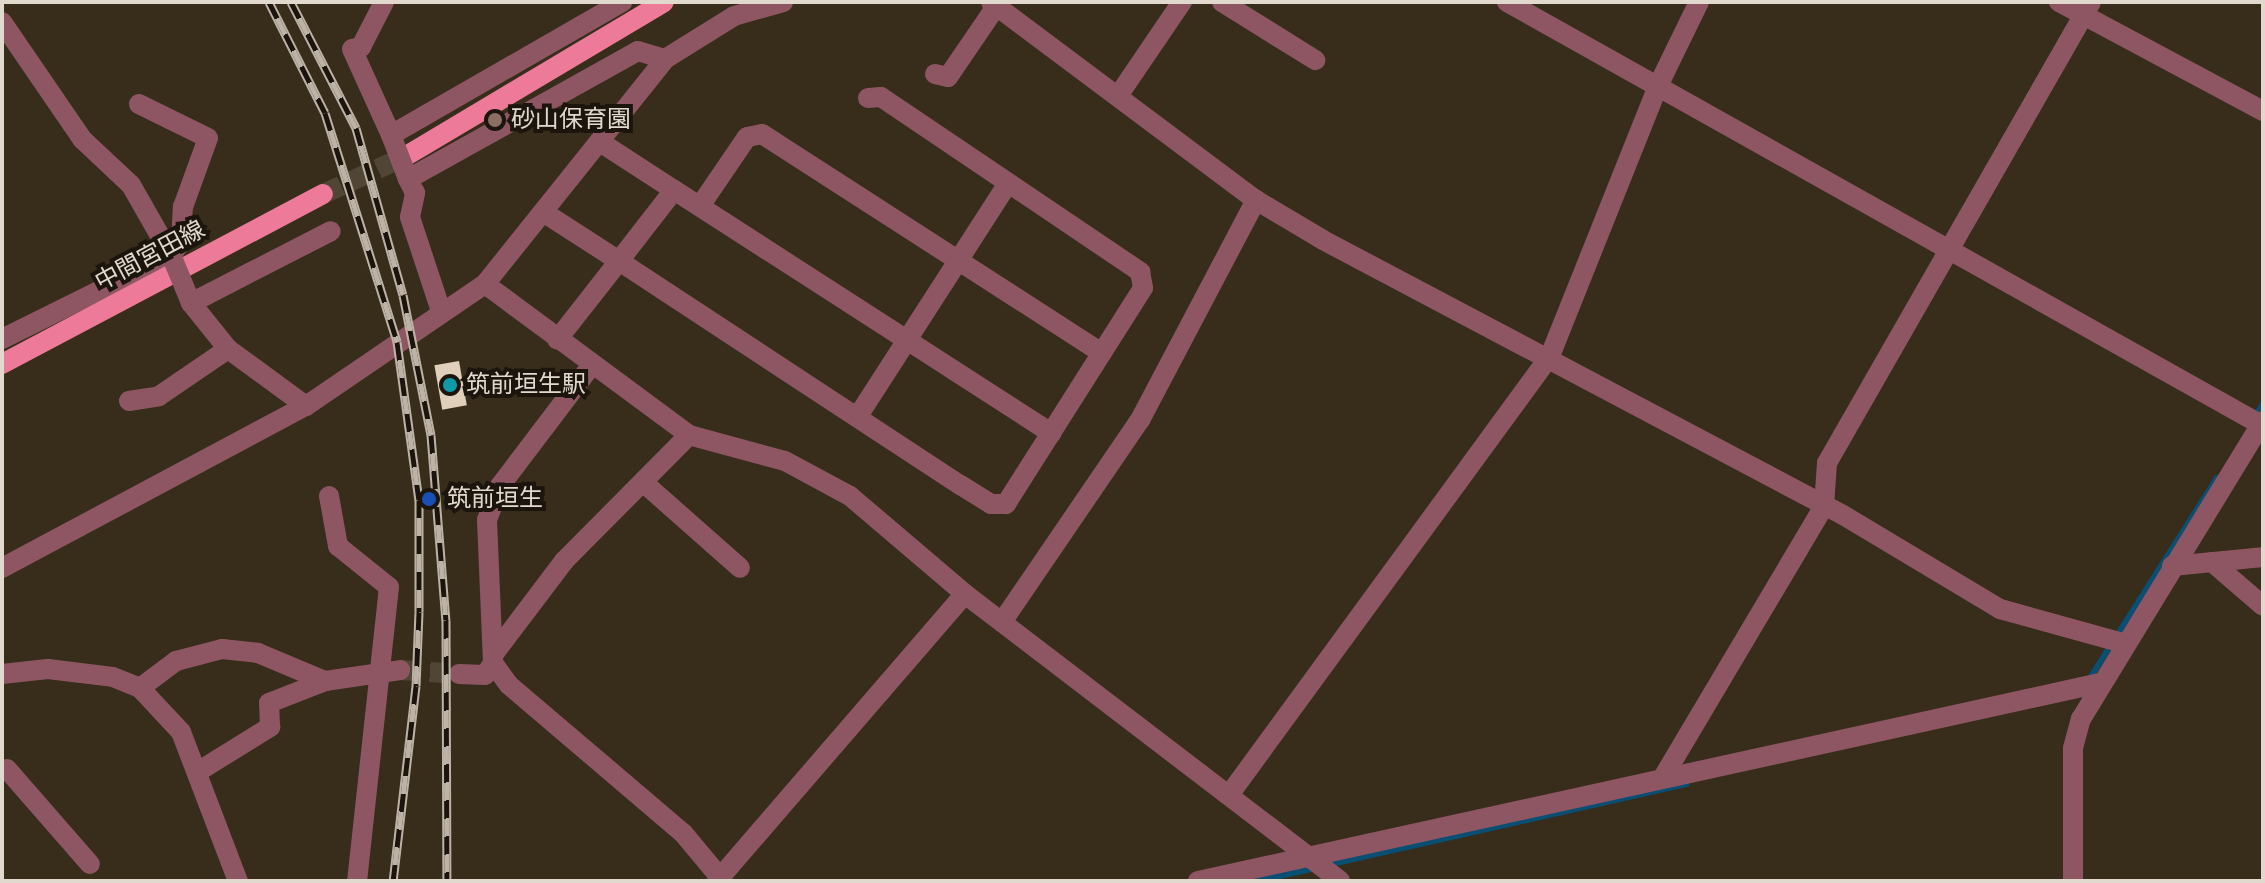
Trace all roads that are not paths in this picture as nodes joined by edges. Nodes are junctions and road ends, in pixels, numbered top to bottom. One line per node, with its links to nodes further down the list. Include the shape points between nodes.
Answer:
1 (384, 2): 21 (street, via 361,47 352,49)
2 (622, 2): 21 (street)
3 (664, 2): 23 (main road)
4 (783, 2): 13 (street, via 734,16)
5 (1182, 2): 17 (street)
6 (1222, 2): 14 (street)
7 (1507, 2): 16 (street)
8 (1699, 2): 16 (street)
9 (2059, 2): 11 (street)
10 (993, 5): 15 (street, via 948,77); 17 (street)
11 (2087, 9): 20 (street); 32 (street)
12 (2, 22): 33 (street, via 82,139 131,185)
13 (665, 59): 22 (street); 24 (street, via 638,51)
14 (1315, 60)
15 (935, 74)
16 (1658, 86): 32 (street); 44 (street)
17 (1118, 96): 28 (street)
18 (868, 98): 25 (street, via 881,97)
19 (139, 104): 33 (street, via 208,138 183,207 181,242)
20 (2263, 111)
21 (391, 135): 24 (street, bridge)
22 (600, 142): 26 (street); 30 (street)
23 (406, 156)
24 (408, 179): 38 (street, via 415,193 410,217)
25 (1008, 183): 34 (street); 43 (street, via 1140,272 1143,288)
26 (674, 190): 29 (street); 35 (street)
27 (323, 194): 45 (main road, 中間宮田線)
28 (1256, 200): 44 (street); 63 (street, via 1140,420)
29 (700, 206): 34 (street, via 747,137 762,134); 40 (street)
30 (543, 212): 35 (street); 36 (street)
31 (331, 231): 37 (street)
32 (1947, 247): 50 (street); 55 (street, via 1827,463)
33 (171, 255): 37 (street, bridge); 39 (street)
34 (958, 260): 40 (street); 43 (street)
35 (619, 261): 41 (street); 49 (street)
36 (485, 284): 38 (street); 41 (street)
37 (191, 303): 42 (street)
38 (441, 311): 48 (street)
39 (2, 339)
40 (907, 339): 49 (street); 51 (street)
41 (557, 340): 46 (street)
42 (228, 349): 47 (street, via 159,396); 48 (street)
43 (1102, 353): 51 (street)
44 (1550, 356): 55 (street); 75 (street)
45 (2, 364)
46 (591, 366): 52 (street); 65 (street, via 500,486 487,520)
47 (129, 401)
48 (306, 406): 59 (street)
49 (858, 416): 51 (street, via 991,504 1006,504)
50 (2262, 423): 58 (street)
51 (1051, 433)
52 (689, 435): 53 (street); 61 (street, via 821,476)
53 (644, 483): 60 (street); 65 (street, via 564,561)
54 (329, 496): 66 (street, via 338,546 389,587)
55 (1824, 506): 64 (street, via 2000,609); 74 (street)
56 (2263, 557): 57 (street)
57 (2212, 562): 58 (street); 62 (street)
58 (2172, 566): 64 (street)
59 (2, 568)
60 (740, 568)
61 (965, 594): 63 (street); 78 (street)
62 (2263, 606)
63 (1002, 622): 75 (street)
64 (2123, 643): 70 (street)
65 (493, 659): 68 (street, via 485,675); 78 (street, via 509,685 683,833)
66 (391, 670): 69 (street); 80 (street)
67 (2, 674): 71 (street, via 48,669 113,677)
68 (459, 674)
69 (325, 681): 71 (street, via 258,653 222,649 176,661); 73 (street, via 269,703 270,727)
70 (2100, 683): 74 (street); 83 (street, via 2073,748)
71 (140, 688): 73 (street, via 181,732)
72 (7, 769): 77 (street)
73 (199, 771): 79 (street)
74 (1662, 779): 76 (street)
75 (1229, 795): 76 (street)
76 (1307, 856): 81 (street); 82 (street)
77 (90, 864)
78 (720, 880)
79 (238, 881)
80 (357, 881)
81 (1198, 881)
82 (1340, 881)
83 (2073, 881)

